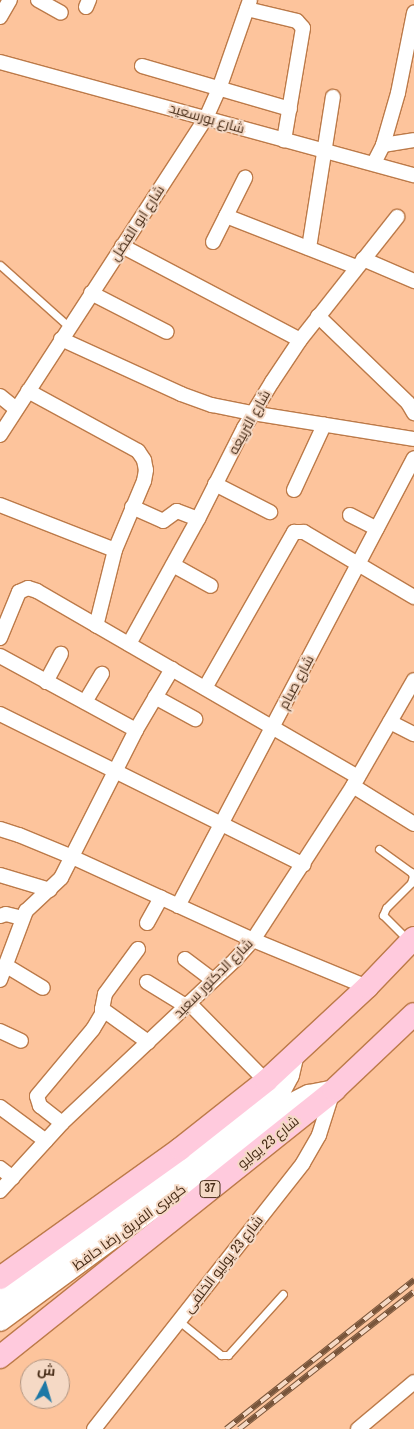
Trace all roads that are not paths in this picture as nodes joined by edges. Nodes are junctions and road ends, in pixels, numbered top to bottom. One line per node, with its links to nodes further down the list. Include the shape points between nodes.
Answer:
1 (10, 0): 6 (street)
2 (38, 0): 5 (street)
3 (248, 4): 9 (street, شارع ابو الفضل); 11 (street, via 302,25)
4 (414, 12): 15 (street, via 402,75)
5 (61, 13)
6 (0, 17)
7 (0, 62): 12 (street, شارع بورسعيد)
8 (142, 66): 9 (street)
9 (218, 89): 11 (street); 12 (street, شارع ابو الفضل)
10 (333, 97): 16 (street)
11 (290, 109): 13 (street)
12 (206, 118): 13 (street, شارع بورسعيد); 23 (street, شارع ابو الفضل)
13 (284, 140): 16 (street, شارع بورسعيد)
14 (414, 140): 15 (street)
15 (383, 145): 17 (street)
16 (324, 150): 17 (street, شارع بورسعيد); 24 (street)
17 (374, 163): 18 (street, شارع بورسعيد)
18 (414, 175)
19 (245, 178): 20 (street)
20 (226, 216): 22 (street); 24 (street)
21 (397, 217): 25 (street, شارع التربيعه)
22 (213, 242)
23 (122, 246): 28 (street, شارع ابو الفضل); 32 (street)
24 (309, 248): 25 (street)
25 (360, 263): 27 (street); 29 (street, شارع التربيعه)
26 (0, 265): 31 (lane)
27 (413, 278)
28 (91, 294): 30 (street); 31 (street, شارع ابو الفضل)
29 (318, 316): 32 (street, شارع التربيعه); 36 (street)
30 (167, 332)
31 (65, 333): 33 (street, شارع ابو الفضل); 37 (street, via 181,394)
32 (300, 340): 37 (street, شارع التربيعه)
33 (28, 391): 35 (street, شارع ابو الفضل); 45 (street, via 138,451 146,470)
34 (0, 396): 35 (street)
35 (16, 409): 39 (street, شارع ابو الفضل)
36 (414, 412)
37 (252, 413): 38 (street); 42 (street, شارع التربيعه)
38 (324, 425): 40 (street); 43 (street)
39 (0, 434)
40 (414, 439)
41 (414, 458): 49 (street, شارع صيام)
42 (216, 484): 46 (street); 48 (street, شارع التربيعه)
43 (294, 490)
44 (0, 505): 50 (street)
45 (132, 507): 48 (street, via 163,521 177,512); 50 (street)
46 (270, 512)
47 (350, 515): 49 (street)
48 (198, 519): 52 (street, شارع التربيعه)
49 (377, 529): 51 (street, شارع صيام)
50 (115, 550): 56 (street)
51 (358, 564): 54 (street); 65 (street, via 304,532 294,532); 71 (street, شارع صيام)
52 (173, 565): 53 (street); 58 (street, شارع التربيعه)
53 (210, 586)
54 (414, 597)
55 (5, 606): 56 (street, via 28,588); 57 (street)
56 (96, 626): 58 (street)
57 (0, 638)
58 (129, 644): 61 (street)
59 (61, 654): 64 (street)
60 (0, 656): 64 (street)
61 (172, 669): 65 (street); 66 (street)
62 (102, 674): 67 (street)
63 (414, 680): 70 (street, شارع الدكتور سعيد)
64 (46, 682): 67 (street)
65 (205, 688): 71 (street)
66 (155, 697): 69 (street); 72 (street)
67 (85, 702): 72 (street)
68 (0, 714): 74 (street)
69 (195, 718)
70 (390, 722): 73 (street); 75 (street, شارع الدكتور سعيد)
71 (272, 727): 75 (street); 76 (street, شارع صيام)
72 (136, 730): 74 (street)
73 (414, 734)
74 (115, 771): 76 (street); 80 (street)
75 (355, 782): 77 (street); 81 (street, شارع الدكتور سعيد)
76 (221, 824): 81 (street); 85 (street, شارع صيام)
77 (414, 824)
78 (0, 829): 80 (street)
79 (379, 849): 90 (lane, via 413,876 411,883 382,915)
80 (72, 857): 83 (street); 84 (street)
81 (304, 865): 89 (street, شارع الدكتور سعيد)
82 (0, 875): 83 (street)
83 (50, 890): 87 (street, via 31,904)
84 (161, 898): 85 (street); 88 (street)
85 (178, 906): 89 (street)
86 (0, 916): 87 (street, via 6,914)
87 (22, 918): 93 (street)
88 (147, 922)
89 (253, 940): 95 (street, شارع الدكتور سعيد); 97 (street)
90 (412, 940): 97 (main road)
91 (138, 949): 100 (street, via 105,994)
92 (185, 959): 95 (street)
93 (5, 965): 94 (street); 98 (street)
94 (0, 980)
95 (213, 980): 99 (street, شارع الدكتور سعيد)
96 (147, 982): 99 (street)
97 (367, 987): 105 (main road)
98 (43, 988)
99 (187, 1004): 104 (street, شارع الدكتور سعيد); 106 (street)
100 (102, 1009): 104 (street); 109 (street, via 93,1029 38,1096 40,1106)
101 (414, 1014): 107 (main road, شارع 23 يوليو / 37)
102 (0, 1031): 103 (street)
103 (21, 1041)
104 (148, 1042): 109 (street, شارع الدكتور سعيد)
105 (293, 1057): 106 (main road); 114 (main road, كوبرى الفريق رضا حافظ, via 281,1090 268,1103 211,1143)
106 (266, 1081): 115 (main road, via 180,1149)
107 (334, 1090): 114 (main road, كوبرى الفريق رضا حافظ, via 309,1094 285,1107 207,1170); 119 (street, شارع 23 يوليو الخلفى, via 322,1128 303,1163); 120 (main road, شارع 23 يوليو / 37)
108 (0, 1107): 110 (street)
109 (62, 1123): 110 (street, شارع الدكتور سعيد)
110 (46, 1140): 112 (street, شارع الدكتور سعيد)
111 (0, 1168): 112 (street)
112 (13, 1178): 113 (street, شارع الدكتور سعيد)
113 (0, 1191)
114 (124, 1220): 117 (main road, كوبرى الفريق رضا حافظ); 118 (main road, كوبرى الفريق رضا حافظ)
115 (0, 1278)
116 (283, 1294): 119 (lane, via 228,1355 221,1354)
117 (0, 1300)
118 (0, 1320)
119 (179, 1321): 122 (street, شارع 23 يوليو الخلفى)
120 (0, 1357)
121 (414, 1382): 123 (street)
122 (94, 1429)
123 (358, 1429)

